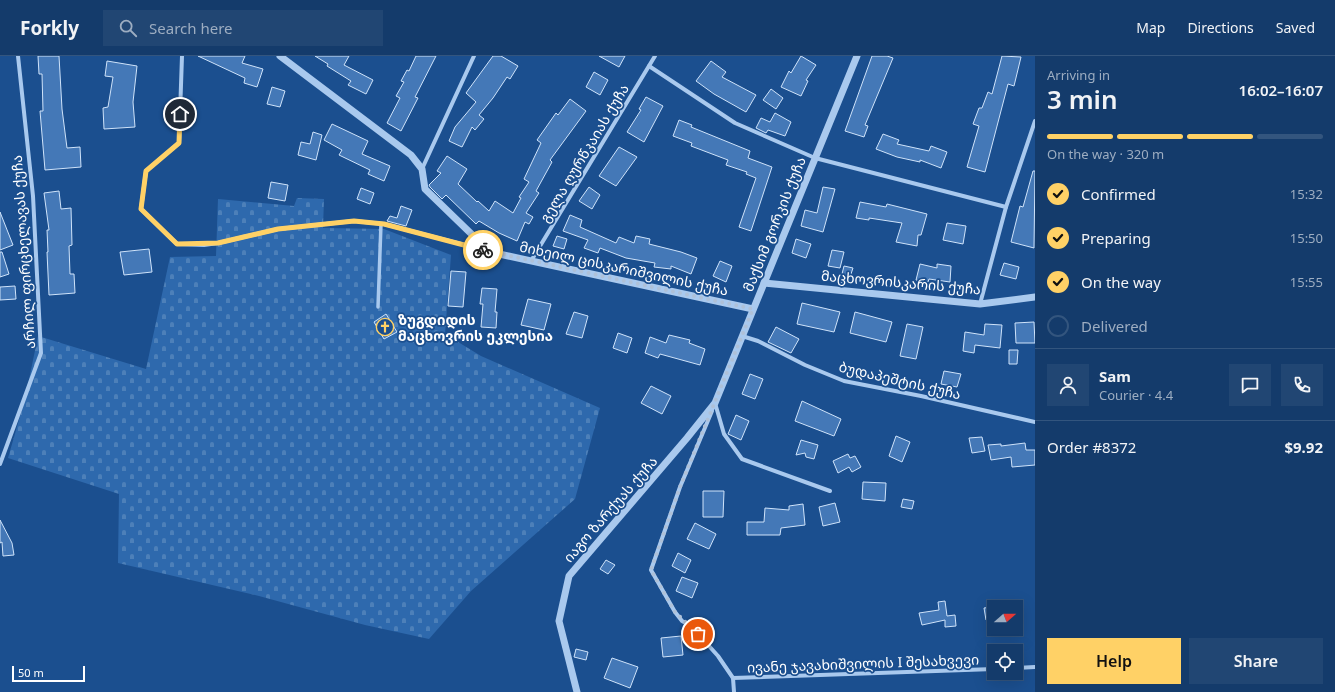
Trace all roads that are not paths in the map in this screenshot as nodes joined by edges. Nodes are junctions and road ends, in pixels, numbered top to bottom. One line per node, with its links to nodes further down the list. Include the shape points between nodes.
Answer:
1 (18, 56): 23 (street, არჩილ ფირცხელავას ქუჩა, via 33,196 41,353)
2 (182, 56): 12 (street, via 179,143 146,171 141,209 177,244 218,243 278,229 354,221)
3 (280, 56): 10 (street, via 395,142 411,155)
4 (474, 56): 10 (street)
5 (655, 56): 7 (street, გელა ღურწკაიას ქუჩა)
6 (857, 56): 9 (street, მაქსიმ გორკის ქუჩა)
7 (649, 66): 9 (street, via 735,123); 14 (street, გელა ღურწკაიას ქუჩა)
8 (1035, 121): 11 (street)
9 (815, 158): 11 (street); 15 (street, მაქსიმ გორკის ქუჩა)
10 (422, 169): 13 (street, via 425,189)
11 (1006, 207): 17 (street)
12 (380, 224): 13 (street); 18 (street)
13 (490, 252): 14 (street, მიხეილ ცისკარიშვილის ქუჩა)
14 (531, 262): 19 (street, მიხეილ ცისკარიშვილის ქუჩა)
15 (764, 283): 17 (street, მაცხოვრისკარის ქუჩა); 19 (street, მაქსიმ გორკის ქუჩა)
16 (1035, 297): 17 (street, მაცხოვრისკარის ქუჩა)
17 (980, 304)
18 (378, 307)
19 (753, 309): 20 (street, მაქსიმ გორკის ქუჩა)
20 (742, 336): 21 (street, მაქსიმ გორკის ქუჩა); 22 (street, ბუდაპეშტის ქუჩა, via 844,381)
21 (715, 403): 24 (street, via 724,434 742,459); 28 (street, via 680,487 651,570 675,612 718,656); 29 (street, იაგო ზარქუას ქუჩა, via 568,576 559,621)
22 (1035, 422)
23 (0, 464)
24 (830, 491)
25 (1035, 667): 26 (street)
26 (1023, 668)
27 (987, 669): 28 (street, ივანე ჯავახიშვილის I შესახვევი)
28 (733, 678): 30 (street)
29 (577, 692)
30 (734, 692)

